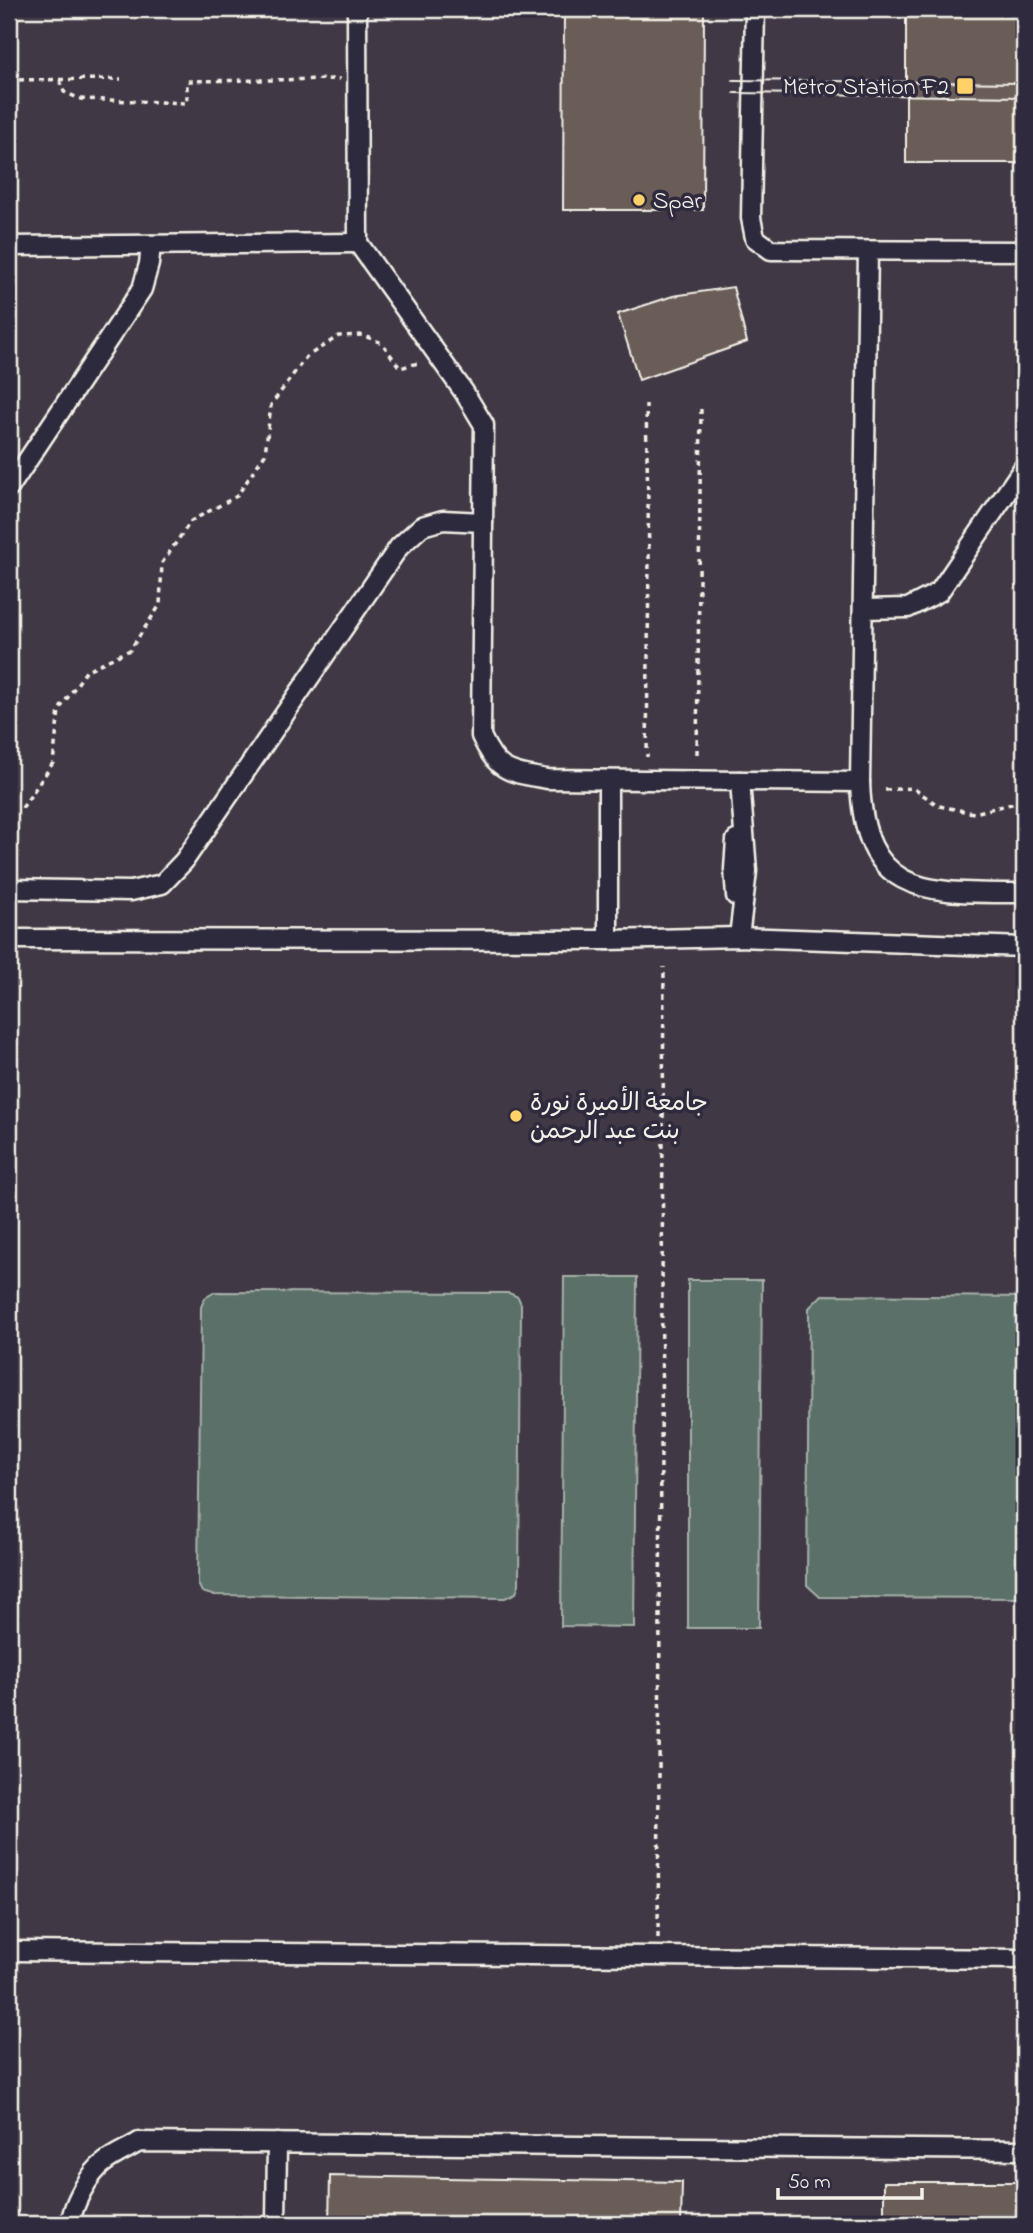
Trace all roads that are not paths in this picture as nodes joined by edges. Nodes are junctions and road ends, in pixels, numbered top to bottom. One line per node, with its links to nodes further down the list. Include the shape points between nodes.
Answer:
1 (357, 9): 3 (street)
2 (755, 9): 6 (street, via 751,218 755,237 771,250)
3 (358, 243): 4 (street); 10 (street, via 484,425)
4 (151, 245): 5 (street); 9 (street, via 142,289)
5 (9, 246)
6 (868, 251): 7 (street); 11 (street)
7 (1024, 251)
8 (1024, 467): 11 (street, via 939,592 908,608)
9 (9, 488)
10 (483, 522): 12 (street, via 481,736 492,759 514,773); 15 (street, via 443,520 422,526 399,547 184,861 162,884 131,891)
11 (864, 609): 14 (street)
12 (608, 781): 13 (street); 19 (street)
13 (740, 781): 14 (street); 17 (street, via 734,869)
14 (860, 782): 16 (street, via 866,828 891,872 913,886 941,892)
15 (9, 889)
16 (1024, 893)
17 (738, 937): 19 (street); 20 (street)
18 (9, 939): 19 (street)
19 (608, 940)
20 (1024, 947)
21 (9, 1951): 22 (street)
22 (1024, 1959)
23 (276, 2144): 24 (street); 25 (street, via 139,2142 102,2163 81,2193); 26 (street)
24 (1024, 2150)
25 (71, 2224)
26 (276, 2224)

